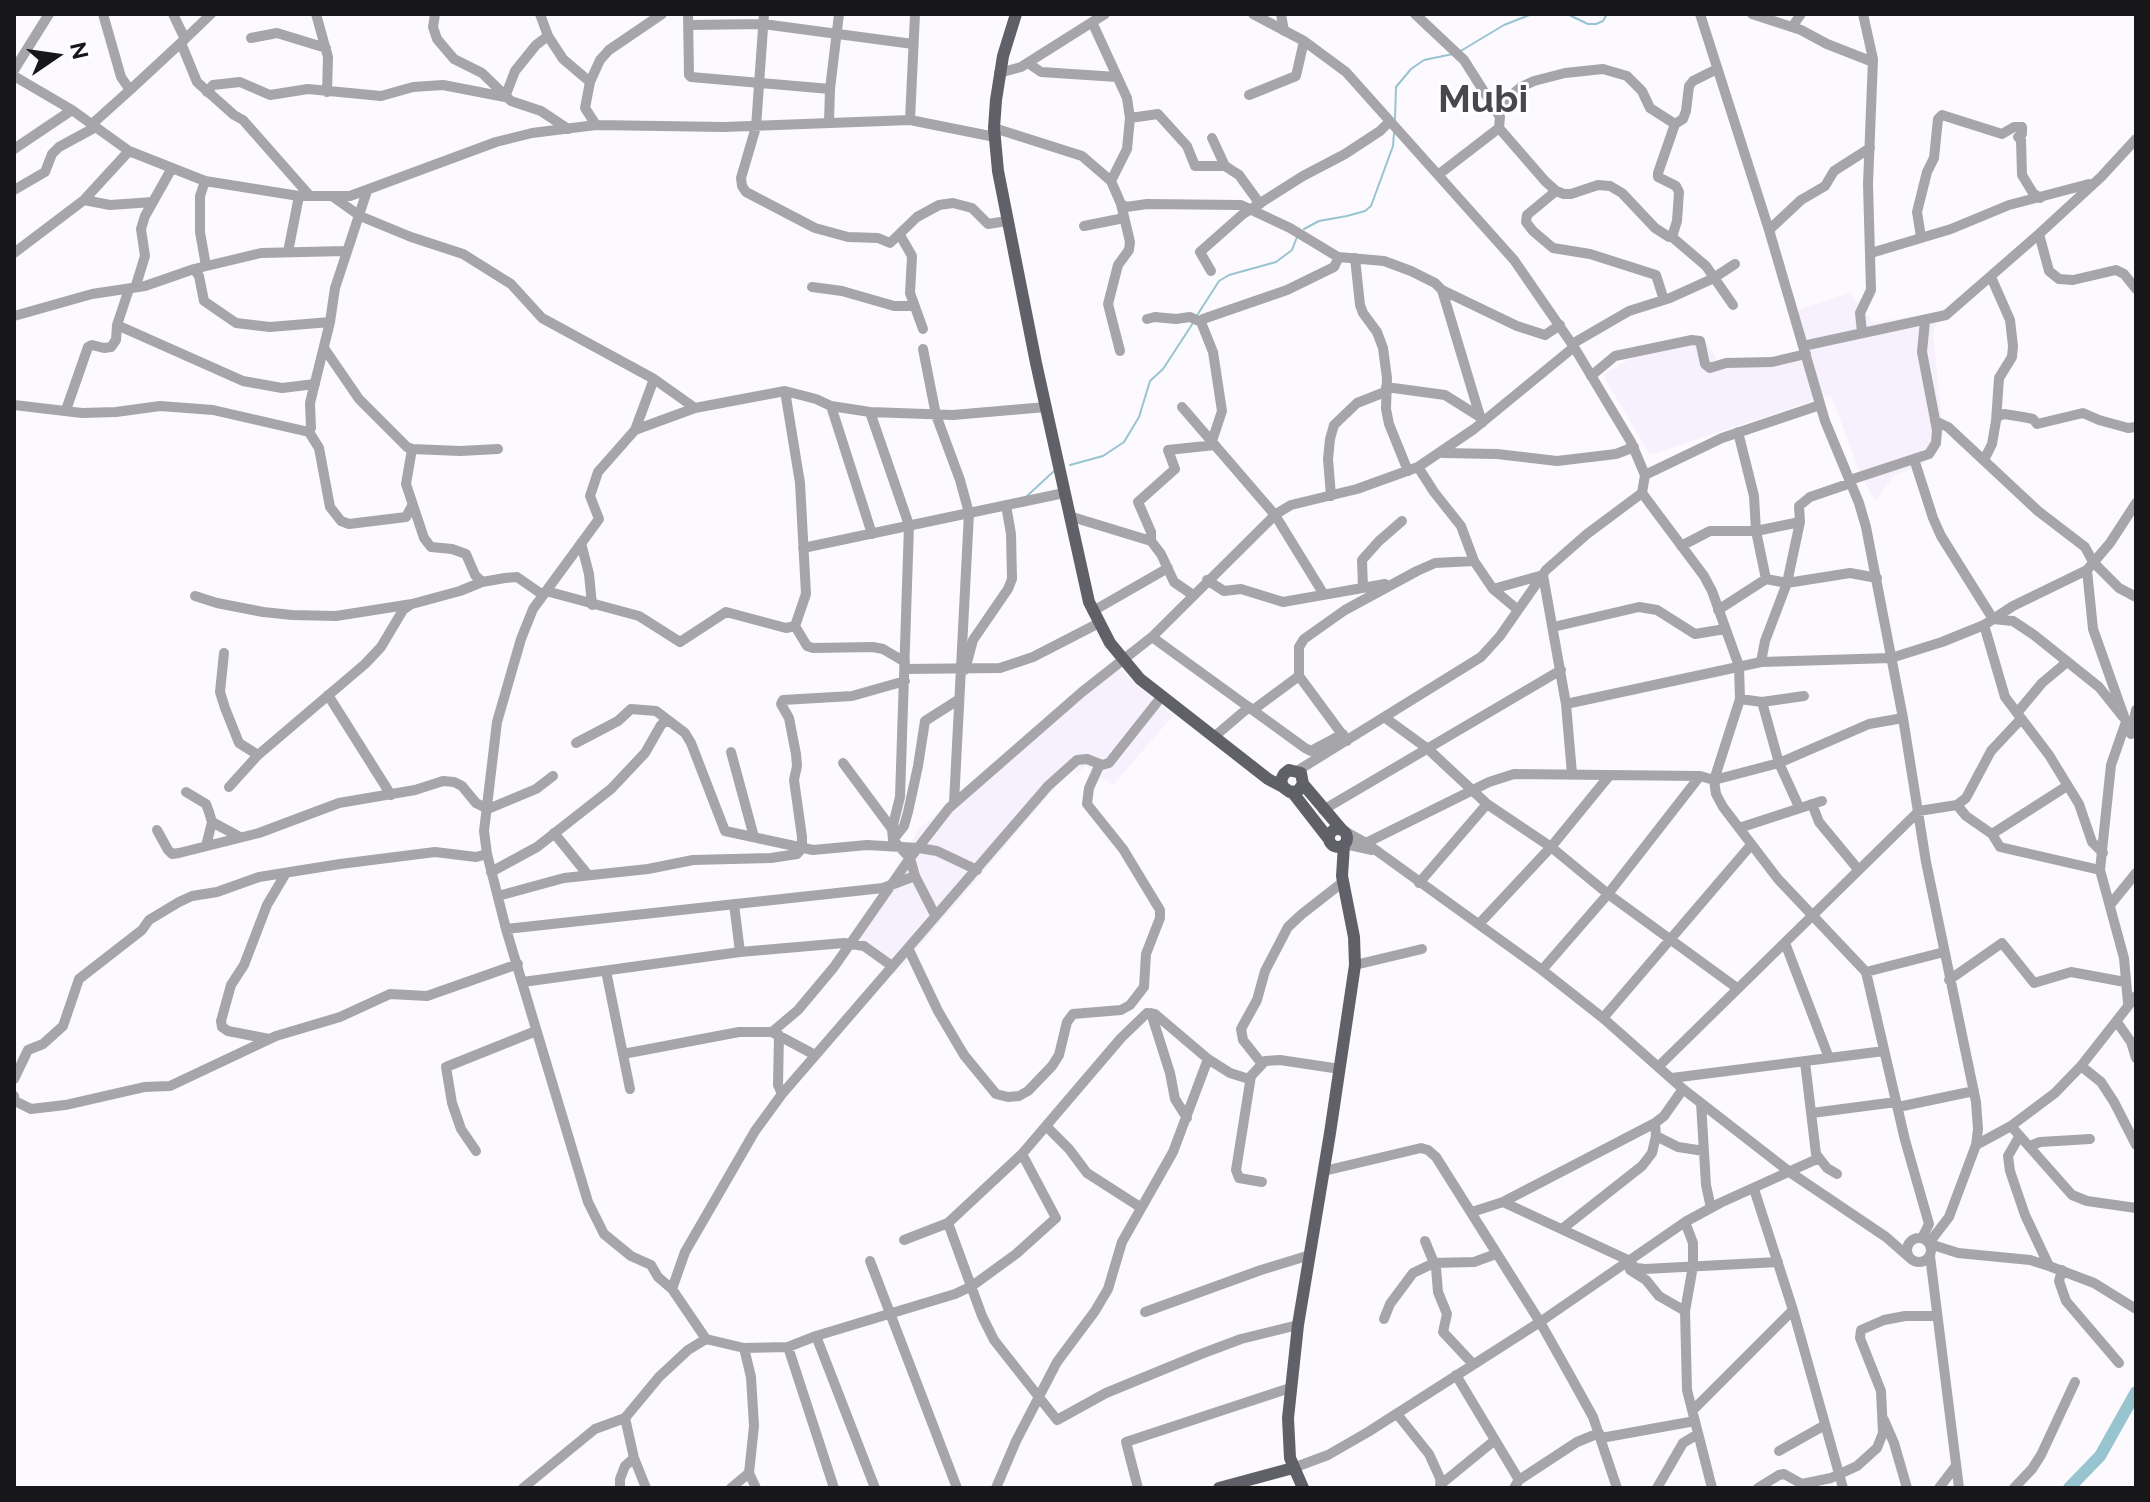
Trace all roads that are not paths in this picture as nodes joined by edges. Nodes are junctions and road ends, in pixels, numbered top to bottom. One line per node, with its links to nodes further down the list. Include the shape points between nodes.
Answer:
1 (49, 14): 36 (street)
2 (103, 14): 43 (street, via 121,77)
3 (173, 14): 29 (street)
4 (211, 14): 29 (street)
5 (316, 14): 32 (street)
6 (435, 14): 47 (street, via 433,27 445,51 482,73)
7 (540, 14): 27 (street)
8 (662, 14): 20 (street)
9 (839, 14): 26 (street)
10 (915, 14): 31 (street)
11 (1016, 14): 37 (main road)
12 (1105, 14): 23 (street)
13 (1253, 14): 25 (street)
14 (1281, 14): 25 (street)
15 (1700, 14): 35 (street)
16 (1752, 14): 24 (street)
17 (1801, 14): 24 (street)
18 (1863, 14): 33 (street)
19 (1418, 15): 48 (street, via 1464,60)
20 (643, 19): 40 (street, via 600,60)
21 (688, 19): 22 (street); 41 (street, via 691,77)
22 (764, 19): 26 (street); 41 (street)
23 (1092, 22): 34 (street); 39 (street)
24 (1792, 27): 33 (street)
25 (1284, 31): 30 (street)
26 (836, 33): 31 (street); 42 (street)
27 (548, 36): 40 (street, via 563,59); 47 (street, via 515,71)
28 (251, 38): 32 (street, via 277,33)
29 (183, 41): 43 (street); 44 (street, via 193,77)
30 (1304, 41): 46 (street, via 1296,76); 52 (street, via 1346,72)
31 (913, 44): 51 (street)
32 (326, 48): 45 (street)
33 (1873, 62): 63 (street)
34 (1028, 63): 37 (street); 39 (street, via 1041,72)
35 (1717, 69): 54 (street, via 1689,86 1686,111); 86 (street)
36 (14, 70)
37 (999, 73): 60 (main road)
38 (14, 76): 49 (street)
39 (1117, 77): 50 (street)
40 (590, 82): 55 (street, via 585,108)
41 (758, 83): 42 (street); 57 (street)
42 (830, 89): 53 (street)
43 (130, 90): 56 (street)
44 (207, 92): 45 (street, via 213,85 240,82 270,95); 75 (street, via 243,120)
45 (327, 92): 47 (street, via 381,96 443,85)
46 (1249, 95)
47 (505, 97): 59 (street)
48 (1495, 109): 54 (street, via 1534,81 1603,69 1627,76 1650,108); 58 (street)
49 (72, 110): 56 (street); 64 (street)
50 (1130, 118): 66 (street, via 1158,114 1187,146 1195,166); 70 (street, via 1123,161)
51 (910, 120): 53 (street); 60 (street)
52 (1389, 122): 68 (street); 81 (street)
53 (829, 123): 57 (street)
54 (1675, 124): 89 (street, via 1658,177 1679,192)
55 (596, 125): 57 (street); 59 (street)
56 (92, 126): 65 (street); 72 (street, via 59,147 45,172)
57 (756, 127): 88 (street, via 741,178 752,197 831,233 890,243)
58 (1499, 128): 68 (street); 74 (street)
59 (568, 129): 73 (street, via 496,142)
60 (994, 133): 70 (street, via 1067,149); 84 (main road)
61 (1212, 138): 66 (street)
62 (2136, 139): 71 (street)
63 (1870, 148): 86 (street, via 1834,171 1825,186); 94 (street)
64 (14, 149)
65 (129, 151): 67 (street); 78 (street)
66 (1225, 166): 81 (street, via 1239,175)
67 (172, 168): 69 (street); 79 (street)
68 (1438, 175): 115 (street, via 1514,260)
69 (205, 181): 75 (street); 98 (street)
70 (1111, 181): 80 (street)
71 (2093, 183): 77 (street); 87 (street)
72 (14, 190)
73 (367, 191): 76 (street); 82 (street)
74 (1556, 191): 89 (street, via 1571,194 1610,186); 106 (street, via 1527,215 1533,231 1553,248 1656,275)
75 (304, 196): 76 (street); 92 (street)
76 (332, 196): 82 (street)
77 (2040, 198): 90 (street); 90 (street, via 2022,175 2022,127 2002,134 1942,115 1917,212)
78 (84, 200): 79 (street, via 110,205); 93 (street)
79 (153, 202): 102 (street, via 141,229 145,256)
80 (1121, 204): 81 (street); 83 (street)
81 (1256, 206): 95 (street); 99 (street, via 1200,252)
82 (360, 216): 91 (street); 124 (street, via 463,254 511,284 542,318)
83 (1124, 218): 85 (street); 122 (street, via 1129,250 1118,265 1108,304)
84 (1007, 221): 88 (street, via 988,224 972,208 953,203 929,208); 131 (main road)
85 (1084, 226)
86 (1769, 230): 121 (street)
87 (2039, 234): 101 (street); 104 (street, via 2049,271 2059,279 2116,270)
88 (900, 235): 108 (street, via 912,256)
89 (1672, 237): 100 (street)
90 (1921, 237): 94 (street)
91 (346, 251): 92 (street); 113 (street)
92 (288, 252): 98 (street)
93 (14, 253)
94 (1871, 253): 117 (street, via 1871,290 1860,313)
95 (1339, 257): 96 (street); 111 (street, via 1334,267 1287,290)
96 (1355, 258): 105 (street, via 1384,261); 126 (street, via 1360,305 1383,348)
97 (1735, 264): 100 (street)
98 (200, 268): 102 (street); 113 (street, via 204,301 236,323 270,327)
99 (1211, 271)
100 (1715, 277): 106 (street); 107 (street)
101 (1991, 277): 112 (street, via 1946,315); 137 (street, via 2013,336 2012,357 1999,378)
102 (132, 287): 109 (street); 114 (street)
103 (812, 287): 108 (street)
104 (2136, 289)
105 (1442, 290): 115 (street, via 1535,332 1550,334); 138 (street)
106 (1664, 300): 118 (street, via 1629,311)
107 (1733, 305)
108 (914, 306): 116 (street)
109 (14, 316)
110 (1147, 319): 111 (street)
111 (1197, 320): 144 (street, via 1213,352 1222,411)
112 (1925, 321): 117 (street); 139 (street, via 1922,352)
113 (330, 322): 119 (street)
114 (117, 325): 125 (street, via 243,381 282,388); 134 (street, via 111,347 88,347)
115 (1560, 325): 118 (street)
116 (923, 329)
117 (1862, 332): 121 (street)
118 (1573, 345): 123 (street); 138 (street)
119 (324, 348): 125 (street); 146 (street, via 359,399)
120 (923, 349): 136 (street)
121 (1804, 350): 123 (street, via 1772,362 1710,368 1700,341 1692,340 1615,356); 129 (street)
122 (1120, 351)
123 (1591, 376): 145 (street)
124 (654, 379): 133 (street); 141 (street)
125 (315, 384): 142 (street)
126 (1386, 390): 138 (street, via 1445,395); 151 (street, via 1389,424); 156 (street, via 1357,403 1334,425 1328,459)
127 (785, 391): 130 (street); 133 (street); 171 (street, via 800,483)
128 (14, 405): 134 (street)
129 (1820, 405): 143 (street); 153 (street)
130 (831, 406): 135 (street); 167 (street)
131 (1046, 407): 136 (street); 154 (main road)
132 (1182, 407): 144 (street)
133 (695, 408): 141 (street)
134 (66, 410): 142 (street, via 213,410)
135 (870, 412): 136 (street); 165 (street)
136 (936, 415): 160 (street)
137 (1997, 417): 140 (street, via 2023,417 2037,424 2083,413); 150 (street)
138 (1481, 420): 148 (street)
139 (1935, 421): 149 (street, via 1933,450); 150 (street)
140 (2136, 427)
141 (635, 430): 169 (street, via 598,472 590,496 599,519)
142 (309, 432): 159 (street, via 319,448 330,507 341,521 406,517)
143 (1738, 432): 152 (street); 166 (street, via 1754,496)
144 (1214, 443): 161 (street); 168 (street, via 1168,450 1175,469 1138,502)
145 (1634, 447): 148 (street, via 1557,461); 152 (street)
146 (412, 449): 147 (street); 159 (street, via 406,484)
147 (498, 449)
148 (1441, 453): 151 (street)
149 (1914, 459): 153 (street); 194 (street, via 1941,536)
150 (1984, 460): 173 (street, via 2085,547)
151 (1413, 469): 156 (street); 172 (street, via 1461,526)
152 (1645, 475): 155 (street)
153 (1850, 482): 164 (street, via 1810,497 1799,506); 176 (street)
154 (1064, 493): 158 (street); 162 (main road)
155 (1642, 493): 170 (street); 175 (street)
156 (1331, 496): 161 (street, via 1291,505)
157 (2136, 503): 173 (street)
158 (1006, 505): 160 (street); 205 (street, via 1012,579 973,640)
159 (412, 506): 180 (street, via 431,547 466,554)
160 (969, 513): 165 (street); 205 (street)
161 (1275, 515): 178 (street); 185 (street)
162 (1069, 516): 168 (street); 193 (main road)
163 (1402, 521): 182 (street, via 1362,560)
164 (1800, 522): 166 (street); 181 (street)
165 (909, 525): 167 (street); 207 (street)
166 (1756, 531): 170 (street, via 1710,531); 177 (street)
167 (872, 534): 171 (street)
168 (1151, 541): 174 (street)
169 (581, 543): 184 (street); 190 (street)
170 (1681, 546): 192 (street, via 1704,576)
171 (803, 548): 195 (street, via 806,594)
172 (1474, 561): 179 (street, via 1435,563); 183 (street)
173 (2090, 566): 188 (street); 194 (street); 222 (street, via 2093,629)
174 (1168, 568): 186 (street, via 1174,582); 193 (street)
175 (1543, 575): 183 (street); 191 (street); 196 (street)
176 (1877, 578): 181 (street, via 1850,573); 200 (street)
177 (1766, 579): 181 (street); 192 (street)
178 (1207, 580): 185 (street, via 1224,591 1241,589 1283,602); 186 (street)
179 (1398, 580): 182 (street); 208 (street, via 1304,639)
180 (482, 582): 184 (street, via 517,577); 189 (street)
181 (1787, 583): 202 (street)
182 (1363, 588): 185 (street)
183 (1493, 589): 191 (street)
184 (544, 593): 190 (street); 247 (street, via 521,639 497,722)
185 (1323, 593)
186 (1193, 595): 198 (street)
187 (195, 596): 189 (street, via 292,615 336,616)
188 (2136, 597)
189 (412, 604): 209 (street, via 381,647)
190 (592, 605): 195 (street, via 639,616 680,642 726,612)
191 (1518, 610): 219 (street, via 1481,657)
192 (1718, 610): 197 (street)
193 (1096, 617): 201 (main road); 205 (street, via 1033,657 1000,668)
194 (1988, 622): 200 (street); 203 (street, via 2013,621); 218 (street, via 2005,697)
195 (795, 626): 207 (street, via 807,646 883,649)
196 (1553, 627): 197 (street, via 1639,607 1657,610 1695,634); 206 (street)
197 (1725, 629): 204 (street)
198 (1152, 637): 201 (street); 216 (street)
199 (224, 653): 228 (street, via 220,692 225,708 239,743)
200 (1891, 658): 202 (street); 220 (street)
201 (1122, 659): 210 (main road); 243 (street)
202 (1761, 662): 204 (street)
203 (2067, 662): 218 (street, via 2042,683); 222 (street, via 2099,687)
204 (1739, 666): 212 (street); 215 (street)
205 (962, 670): 207 (street); 213 (street)
206 (1561, 670): 215 (street); 226 (street)
207 (905, 671): 258 (street); 264 (street, via 852,696 783,700 796,754)
208 (1299, 676): 216 (street); 224 (street)
209 (328, 695): 228 (street); 242 (street)
210 (1162, 696): 223 (main road); 231 (street, via 1109,763)
211 (1804, 696): 214 (street)
212 (1740, 699): 214 (street); 236 (street)
213 (958, 700): 243 (street); 258 (street, via 925,721 904,826)
214 (1762, 702): 230 (street)
215 (1566, 704): 232 (street)
216 (1251, 709): 223 (street); 224 (street, via 1311,751)
217 (2136, 710): 222 (street)
218 (2018, 716): 238 (street); 245 (street)
219 (1384, 717): 224 (street); 226 (street)
220 (1903, 718): 230 (street, via 1869,724); 249 (street)
221 (667, 720): 225 (street, via 656,711 631,709); 253 (street, via 611,789); 256 (street, via 691,743 721,827)
222 (2130, 730): 266 (street, via 2111,765)
223 (1215, 736): 237 (main road, via 1255,767)
224 (1345, 738): 237 (street)
225 (576, 743)
226 (1428, 749): 240 (street); 248 (street)
227 (731, 752): 256 (street)
228 (258, 755): 239 (street)
229 (843, 763): 258 (street)
230 (1779, 763): 236 (street); 246 (street)
231 (1100, 764): 270 (street, via 1087,759 1069,765); 291 (street, via 1087,804 1123,849 1160,910 1144,964 1144,987 1130,1005 1073,1014 1059,1055 1028,1091 1019,1096 996,1094 964,1055)
232 (1572, 774): 234 (street); 240 (street, via 1514,774)
233 (553, 776): 247 (street)
234 (1609, 776): 235 (street); 263 (street)
235 (1700, 776): 236 (street); 280 (street)
236 (1714, 780): 251 (street, via 1716,794)
237 (1295, 781): 248 (main road); 259 (main road)
238 (2067, 786): 254 (street); 266 (street, via 2084,814 2092,842)
239 (229, 787)
240 (1473, 789): 244 (street); 262 (street)
241 (186, 792): 250 (street, via 206,804)
242 (391, 795): 247 (street, via 454,782); 255 (street, via 339,803)
243 (954, 803): 265 (street)
244 (1487, 804): 263 (street); 278 (street)
245 (1957, 805): 249 (street); 254 (street)
246 (1799, 807): 251 (street); 269 (street, via 1817,802 1819,822)
247 (488, 809): 267 (street)
248 (1323, 810): 257 (main road)
249 (1919, 811): 269 (street); 294 (street)
250 (212, 822): 255 (street); 261 (street)
251 (1739, 828): 260 (street)
252 (157, 830): 261 (street, via 172,854)
253 (554, 833): 272 (street); 275 (street)
254 (1992, 834): 271 (street, via 2000,847)
255 (238, 836): 261 (street)
256 (754, 837): 264 (street)
257 (1344, 837): 259 (main road, via 1333,830); 262 (street); 277 (main road)
258 (894, 838): 264 (street, via 867,845); 265 (street); 268 (street)
259 (1329, 839): 277 (main road)
260 (1751, 845): 284 (street); 288 (street)
261 (206, 846)
262 (1370, 847): 278 (street)
263 (1551, 847): 280 (street); 286 (street)
264 (802, 848): 275 (street, via 780,857 693,860)
265 (919, 848): 268 (street); 270 (street)
266 (2103, 853): 271 (street)
267 (487, 854): 272 (street); 273 (street, via 435,852)
268 (910, 858): 276 (street); 279 (street)
269 (1857, 868): 284 (street)
270 (977, 870): 285 (street)
271 (2100, 870): 283 (street)
272 (491, 872): 281 (street)
273 (286, 873): 311 (street, via 231,985 221,1021 228,1031); 324 (street, via 192,896 149,920 79,979 63,1026 28,1050)
274 (2136, 873): 283 (street)
275 (588, 875): 281 (street)
276 (915, 876): 279 (street); 285 (street)
277 (1343, 879): 296 (main road); 319 (street, via 1288,927 1265,971 1241,1029)
278 (1419, 883): 286 (street)
279 (892, 885): 282 (street); 289 (street)
280 (1608, 894): 288 (street); 298 (street)
281 (498, 896): 287 (street)
282 (734, 904): 287 (street); 293 (street)
283 (2110, 905): 303 (street)
284 (1812, 914): 290 (street); 300 (street)
285 (935, 915): 291 (street)
286 (1479, 924): 298 (street)
287 (506, 929): 295 (street)
288 (1672, 939): 304 (street); 307 (street)
289 (850, 943): 293 (street); 297 (street, via 864,946); 310 (street)
290 (1785, 943): 304 (street); 315 (street)
291 (908, 948): 297 (street)
292 (1422, 949): 296 (street)
293 (740, 952): 299 (street)
294 (1944, 952): 300 (street); 301 (street)
295 (518, 964): 302 (street); 311 (street, via 427,996 390,994 340,1017)
296 (1355, 965): 322 (main road)
297 (892, 966): 314 (street)
298 (1542, 970): 307 (street)
299 (606, 971): 302 (street); 313 (street)
300 (1866, 972): 312 (street)
301 (1949, 980): 303 (street, via 2002,943 2034,983 2071,972); 328 (street)
302 (523, 982): 309 (street)
303 (2125, 982): 305 (street)
304 (1737, 988): 320 (street)
305 (2132, 1000): 308 (street)
306 (1151, 1013): 317 (street); 334 (street, via 1175,1099); 336 (street, via 1121,1038)
307 (1603, 1018): 320 (street)
308 (2117, 1022): 316 (street); 321 (street)
309 (536, 1031): 344 (street, via 446,1067 461,1129); 377 (street, via 581,1182 604,1234 651,1265)
310 (775, 1033): 313 (street, via 739,1032); 314 (street); 329 (street)
311 (269, 1039): 330 (street, via 170,1086 31,1109)
312 (1884, 1051): 315 (street); 332 (street)
313 (623, 1054): 326 (street)
314 (815, 1055): 329 (street)
315 (1829, 1058): 318 (street)
316 (2136, 1058)
317 (1208, 1059): 325 (street); 334 (street)
318 (1805, 1062): 323 (street); 333 (street)
319 (1262, 1064): 322 (street, via 1280,1060); 325 (street)
320 (1659, 1066): 323 (street)
321 (2081, 1066): 337 (street); 342 (street, via 2101,1082)
322 (1340, 1069): 348 (main road)
323 (1672, 1078): 327 (street)
324 (14, 1079)
325 (1249, 1079): 351 (street, via 1236,1170 1239,1178)
326 (630, 1089)
327 (1683, 1089): 331 (street); 335 (street)
328 (1974, 1091): 332 (street); 341 (street)
329 (782, 1094): 377 (street, via 693,1239)
330 (14, 1096)
331 (1701, 1103): 345 (street); 349 (street)
332 (1897, 1105): 333 (street); 364 (street, via 1929,1224)
333 (1812, 1113): 347 (street)
334 (1187, 1118): 354 (street)
335 (1655, 1123): 338 (street); 353 (street)
336 (1046, 1126): 346 (street); 354 (street, via 1087,1173)
337 (2011, 1126): 339 (street); 341 (street)
338 (1656, 1136): 345 (street); 360 (street, via 1642,1166)
339 (2019, 1137): 343 (street); 373 (street, via 2008,1156 2010,1171)
340 (2090, 1139): 343 (street)
341 (1976, 1145): 364 (street, via 1949,1217)
342 (2136, 1145)
343 (2030, 1146): 356 (street, via 2072,1195)
344 (476, 1151)
345 (1704, 1151): 355 (street)
346 (1022, 1154): 359 (street); 375 (street, via 1056,1218)
347 (1817, 1159): 349 (street); 350 (street)
348 (1324, 1171): 357 (street, via 1421,1148 1436,1157); 366 (main road)
349 (1791, 1173): 352 (street); 361 (street)
350 (1837, 1174)
351 (1262, 1182)
352 (1754, 1189): 355 (street); 370 (street)
353 (1503, 1202): 357 (street); 360 (street)
354 (1140, 1207): 396 (street, via 1102,1301)
355 (1711, 1208): 358 (street)
356 (2136, 1208)
357 (1472, 1212): 365 (street)
358 (1685, 1222): 369 (street); 372 (street, via 1693,1243)
359 (948, 1223): 362 (street); 375 (street)
360 (1562, 1229): 369 (street)
361 (1886, 1237): 364 (street); 367 (street)
362 (904, 1240)
363 (1425, 1241): 371 (street)
364 (1925, 1246): 367 (street, via 1923,1262); 367 (street, via 1907,1246); 373 (street); 376 (street)
365 (1496, 1254): 371 (street, via 1474,1262); 385 (street)
366 (1310, 1255): 381 (street); 386 (main road)
367 (1912, 1259): 376 (street)
368 (870, 1261): 382 (street)
369 (1626, 1262): 372 (street, via 1639,1269); 380 (street, via 1659,1296); 385 (street)
370 (1778, 1262): 372 (street); 379 (street)
371 (1434, 1263): 384 (street, via 1405,1281); 391 (street, via 1447,1314 1443,1332)
372 (1693, 1266): 380 (street)
373 (2049, 1266): 374 (street)
374 (2062, 1270): 378 (street); 392 (street, via 2059,1281 2066,1301)
375 (972, 1286): 382 (street); 396 (street, via 994,1340)
376 (1932, 1288): 383 (street)
377 (672, 1289): 388 (street)
378 (2136, 1309)
379 (1793, 1310): 398 (street); 401 (street)
380 (1685, 1311): 398 (street, via 1685,1363)
381 (1145, 1312)
382 (890, 1315): 387 (street); 420 (street)
383 (1937, 1316): 400 (street, via 1905,1316 1861,1330 1881,1391); 407 (street)
384 (1384, 1319)
385 (1540, 1322): 391 (street); 403 (street)
386 (1298, 1325): 395 (main road); 396 (street, via 1201,1354 1106,1393 1057,1420)
387 (816, 1336): 389 (street); 419 (street)
388 (706, 1339): 390 (street); 399 (street, via 659,1377)
389 (788, 1347): 390 (street); 418 (street)
390 (744, 1348): 409 (street, via 754,1426)
391 (1472, 1363): 393 (street)
392 (2119, 1363)
393 (1456, 1375): 397 (street); 404 (street)
394 (2075, 1382): 433 (street, via 2041,1455)
395 (1290, 1388): 408 (main road); 422 (street, via 1128,1441)
396 (1038, 1398): 421 (street)
397 (1397, 1414): 408 (street, via 1328,1455); 412 (street, via 1429,1454)
398 (1694, 1416): 402 (street); 403 (street)
399 (625, 1418): 406 (street); 413 (street, via 595,1429)
400 (1883, 1418): 410 (street, via 1877,1448 1857,1466); 430 (street)
401 (1825, 1425): 405 (street); 410 (street)
402 (1698, 1434): 426 (street, via 1683,1443); 427 (street)
403 (1600, 1436): 411 (street, via 1577,1442); 425 (street)
404 (1495, 1440): 411 (street); 412 (street)
405 (1779, 1451)
406 (634, 1458): 414 (street, via 625,1466); 415 (street)
407 (1955, 1467): 431 (street); 432 (street)
408 (1293, 1468): 423 (main road); 424 (main road)
409 (749, 1473): 416 (street); 417 (street)
410 (1839, 1473): 428 (street, via 1807,1484 1779,1475); 429 (street)
411 (1516, 1484)
412 (1441, 1487)
413 (523, 1488)
414 (620, 1488)
415 (646, 1488)
416 (731, 1488)
417 (756, 1488)
418 (834, 1488)
419 (875, 1488)
420 (957, 1488)
421 (996, 1488)
422 (1138, 1488)
423 (1219, 1488)
424 (1303, 1488)
425 (1617, 1488)
426 (1657, 1488)
427 (1712, 1488)
428 (1758, 1488)
429 (1843, 1488)
430 (1907, 1488)
431 (1939, 1488)
432 (1959, 1488)
433 (2014, 1488)

